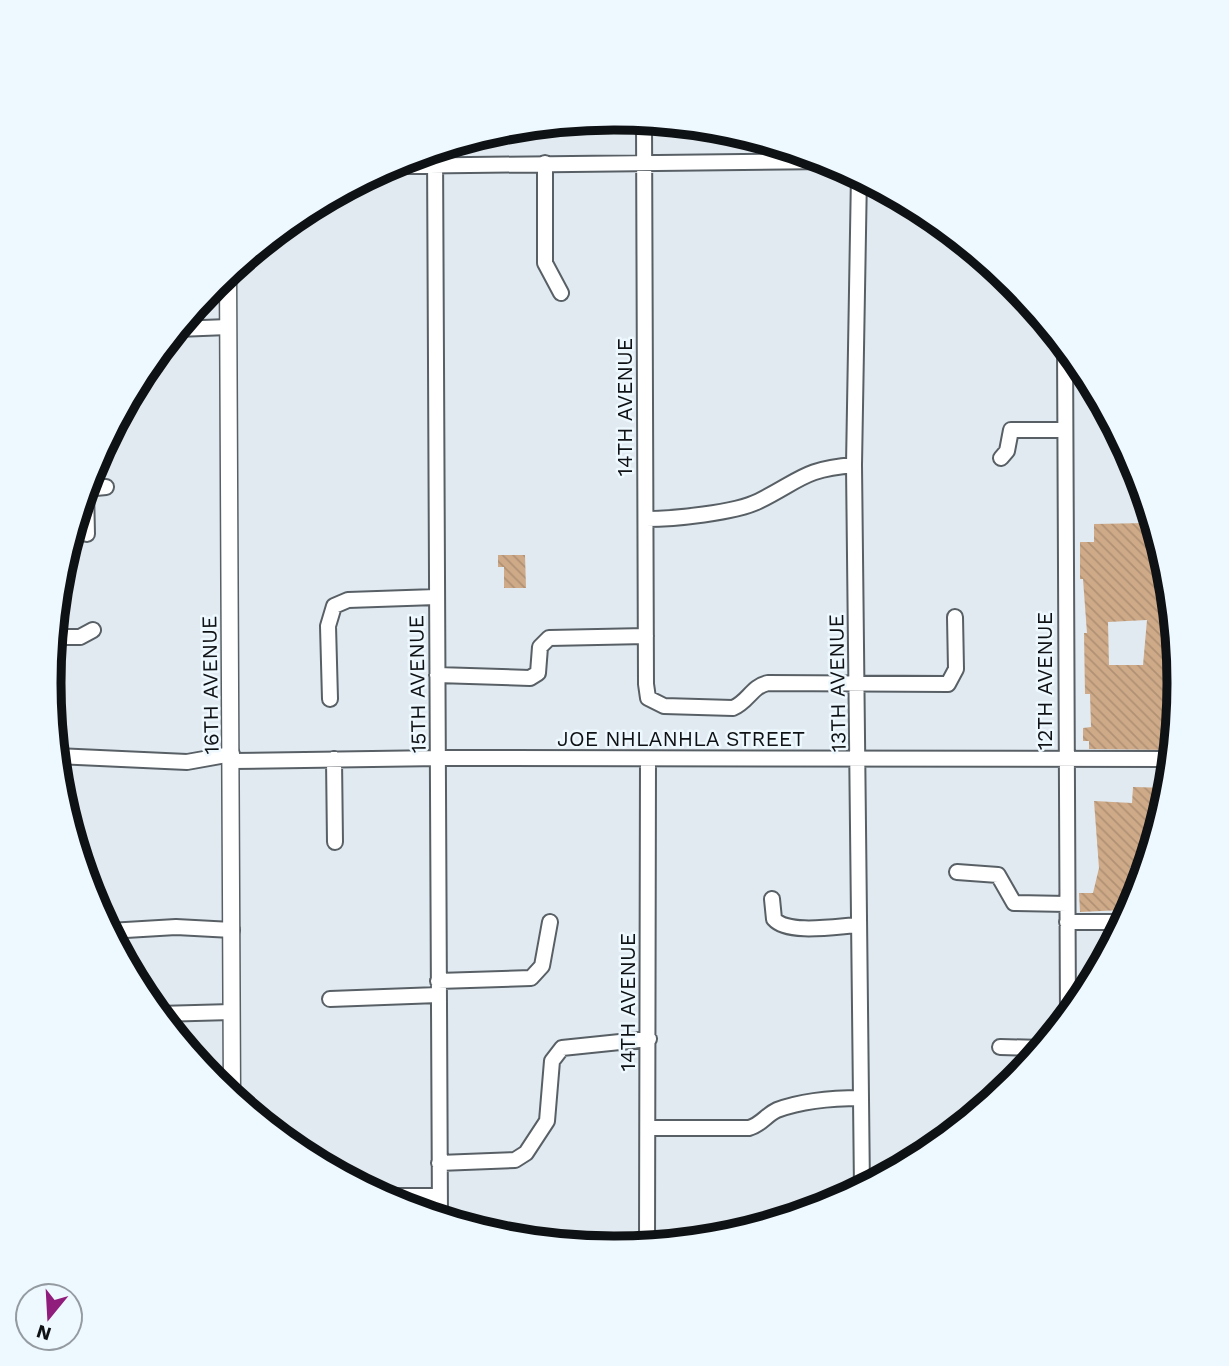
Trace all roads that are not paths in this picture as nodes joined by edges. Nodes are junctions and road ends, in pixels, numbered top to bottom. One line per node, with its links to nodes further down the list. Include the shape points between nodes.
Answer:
1 (643, 131): 4 (street, 14TH AVENUE)
2 (435, 160): 7 (street, 15TH AVENUE)
3 (796, 160): 4 (street)
4 (644, 162): 5 (street); 20 (street, 14TH AVENUE)
5 (545, 163): 7 (street); 10 (street, via 545,263)
6 (419, 166): 7 (street)
7 (435, 166): 22 (street, 15TH AVENUE)
8 (859, 187): 16 (street, 13TH AVENUE)
9 (228, 287): 11 (street, 16TH AVENUE)
10 (561, 293)
11 (228, 327): 12 (street); 31 (street, 16TH AVENUE)
12 (190, 328)
13 (1065, 362): 14 (street, 12TH AVENUE)
14 (1064, 430): 15 (street, via 1011,430); 37 (street, 12TH AVENUE)
15 (1001, 458)
16 (855, 465): 20 (street, via 814,470 750,504); 28 (street, 13TH AVENUE)
17 (106, 487): 18 (street)
18 (97, 488)
19 (87, 519): 21 (street)
20 (646, 519): 25 (street, 14TH AVENUE)
21 (87, 534)
22 (436, 597): 27 (street, 15TH AVENUE); 29 (street, via 348,600 334,606 328,626)
23 (955, 617): 28 (street, via 956,669 948,684)
24 (93, 630): 26 (street, via 80,637)
25 (646, 636): 27 (street, via 549,638 540,647 538,673 530,678); 28 (street, 14TH AVENUE, via 647,693 660,705 733,708 762,684)
26 (63, 637)
27 (437, 675): 32 (street, 15TH AVENUE)
28 (857, 685): 34 (street, 13TH AVENUE)
29 (330, 699)
30 (66, 756): 31 (street, JOE NHLANHLA STREET, via 187,762)
31 (232, 758): 33 (street, JOE NHLANHLA STREET); 46 (street, 16TH AVENUE)
32 (440, 758): 33 (street, JOE NHLANHLA STREET); 36 (street, JOE NHLANHLA STREET); 48 (street, 15TH AVENUE)
33 (334, 759): 38 (street)
34 (859, 759): 36 (street, JOE NHLANHLA STREET); 37 (street, JOE NHLANHLA STREET); 45 (street, 13TH AVENUE)
35 (1162, 759): 37 (street, JOE NHLANHLA STREET)
36 (648, 760): 53 (street, 14TH AVENUE)
37 (1065, 761): 41 (street, 12TH AVENUE)
38 (335, 842)
39 (957, 872): 41 (street, via 998,875 1014,903)
40 (772, 899): 45 (street, via 774,919 782,925)
41 (1067, 904): 43 (street, 12TH AVENUE)
42 (551, 922): 48 (street, via 542,965 531,978)
43 (1067, 922): 44 (street); 50 (street, 12TH AVENUE)
44 (1114, 922)
45 (859, 925): 57 (street, 13TH AVENUE)
46 (232, 930): 47 (street); 51 (street, 16TH AVENUE)
47 (119, 931)
48 (438, 988): 49 (street); 59 (street, 15TH AVENUE)
49 (330, 999)
50 (1068, 1000)
51 (232, 1012): 52 (street); 56 (street, 16TH AVENUE)
52 (171, 1014)
53 (649, 1039): 58 (street, 14TH AVENUE); 59 (street, via 562,1048 552,1061 547,1121 526,1153 515,1160)
54 (1000, 1047): 55 (street)
55 (1030, 1048)
56 (232, 1082)
57 (861, 1098): 58 (street, via 804,1103 771,1113 749,1128); 60 (street, 13TH AVENUE)
58 (648, 1128): 64 (street, 14TH AVENUE)
59 (439, 1163): 62 (street, 15TH AVENUE)
60 (862, 1177)
61 (408, 1196): 62 (street)
62 (440, 1196): 63 (street, 15TH AVENUE)
63 (440, 1208)
64 (647, 1235)

